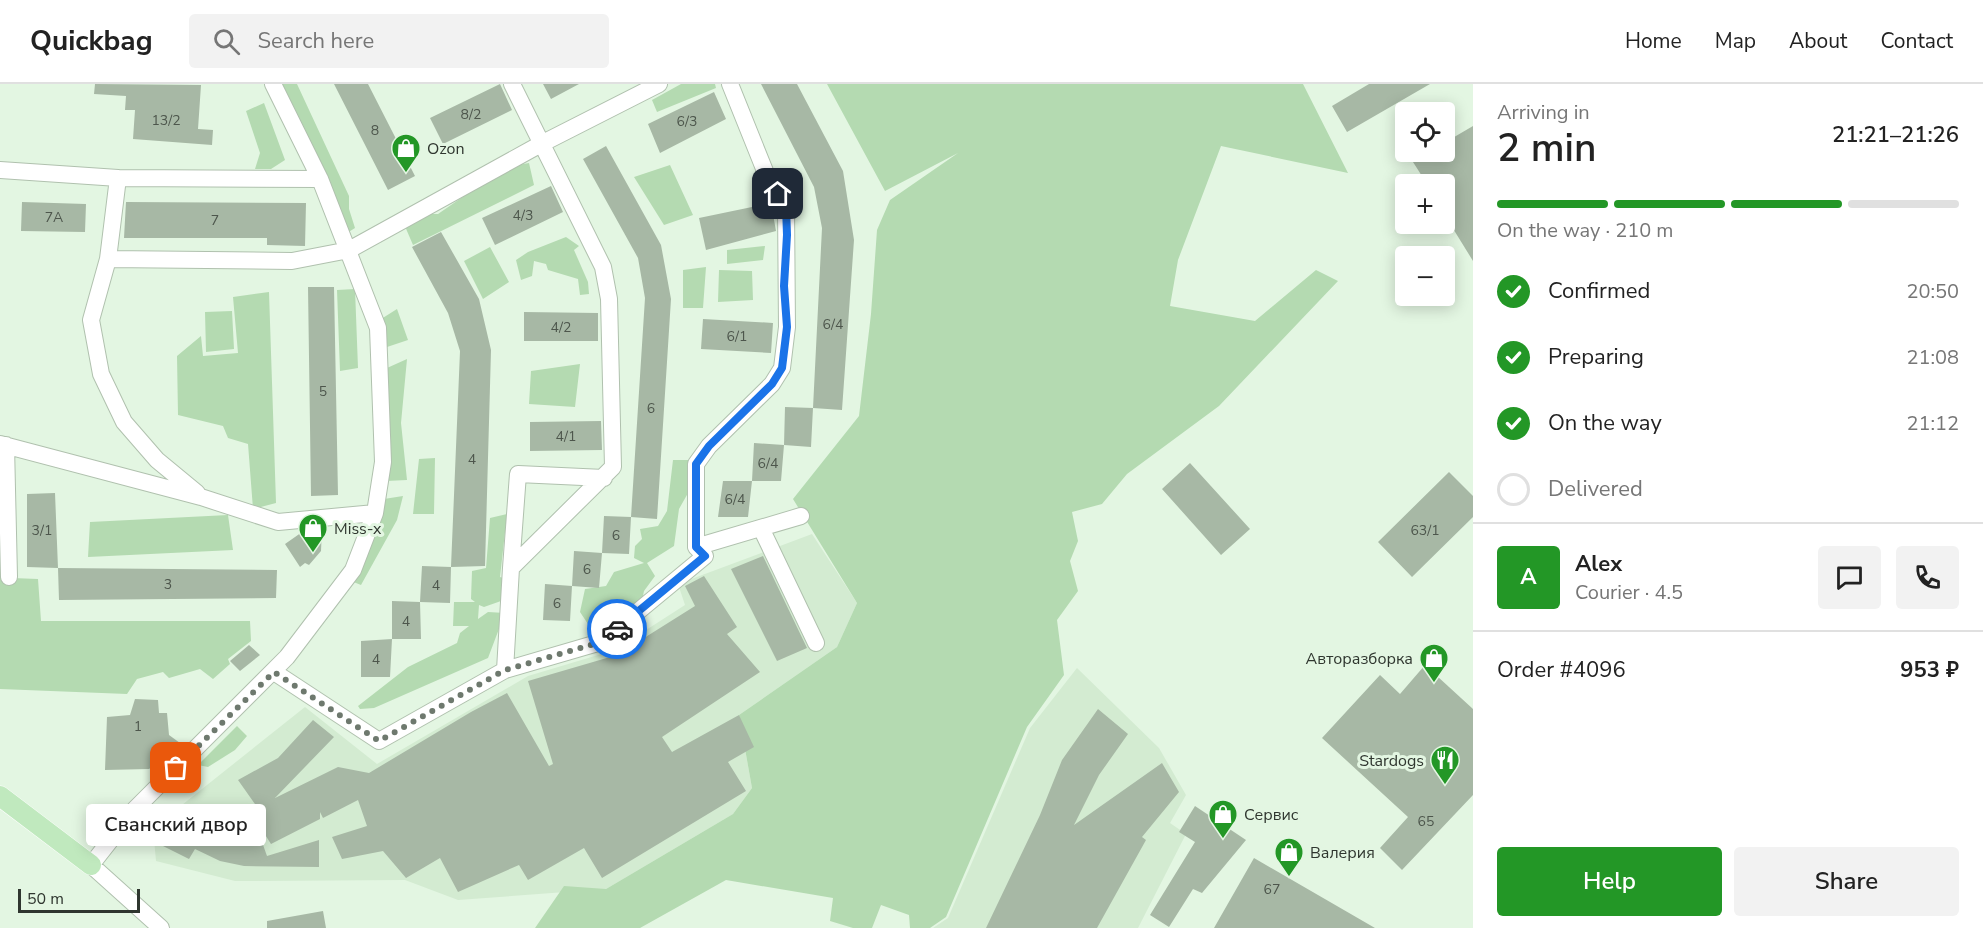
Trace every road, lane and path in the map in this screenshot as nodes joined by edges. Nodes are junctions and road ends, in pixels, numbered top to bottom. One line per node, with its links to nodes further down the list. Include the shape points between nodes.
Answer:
1 (273, 84): 8 (street)
2 (512, 84): 5 (street)
3 (659, 84): 5 (street)
4 (730, 84): 17 (street, via 769,181 786,206 787,327 782,368 772,384 696,464)
5 (541, 144): 9 (street); 12 (street, via 603,267 609,299 613,467)
6 (0, 170): 7 (street)
7 (118, 178): 8 (street); 10 (street)
8 (320, 179): 9 (street)
9 (349, 250): 10 (street, via 292,261); 14 (street, via 378,328 383,462)
10 (108, 259): 13 (street, via 91,320 101,374 124,422 157,460)
11 (3, 444): 13 (street); 19 (street)
12 (604, 478): 18 (street); 18 (street, via 518,474)
13 (201, 497): 14 (street, via 278,522)
14 (375, 513): 22 (street, via 353,570)
15 (801, 516): 16 (street)
16 (761, 528): 17 (street); 20 (street)
17 (696, 547): 21 (street, via 705,556 601,642)
18 (511, 568): 21 (street)
19 (9, 577)
20 (816, 643)
21 (505, 670): 22 (street, via 379,741)
22 (274, 672): 24 (street, via 135,809)
23 (0, 796): 24 (main road)
24 (91, 866): 25 (street)
25 (161, 928)

